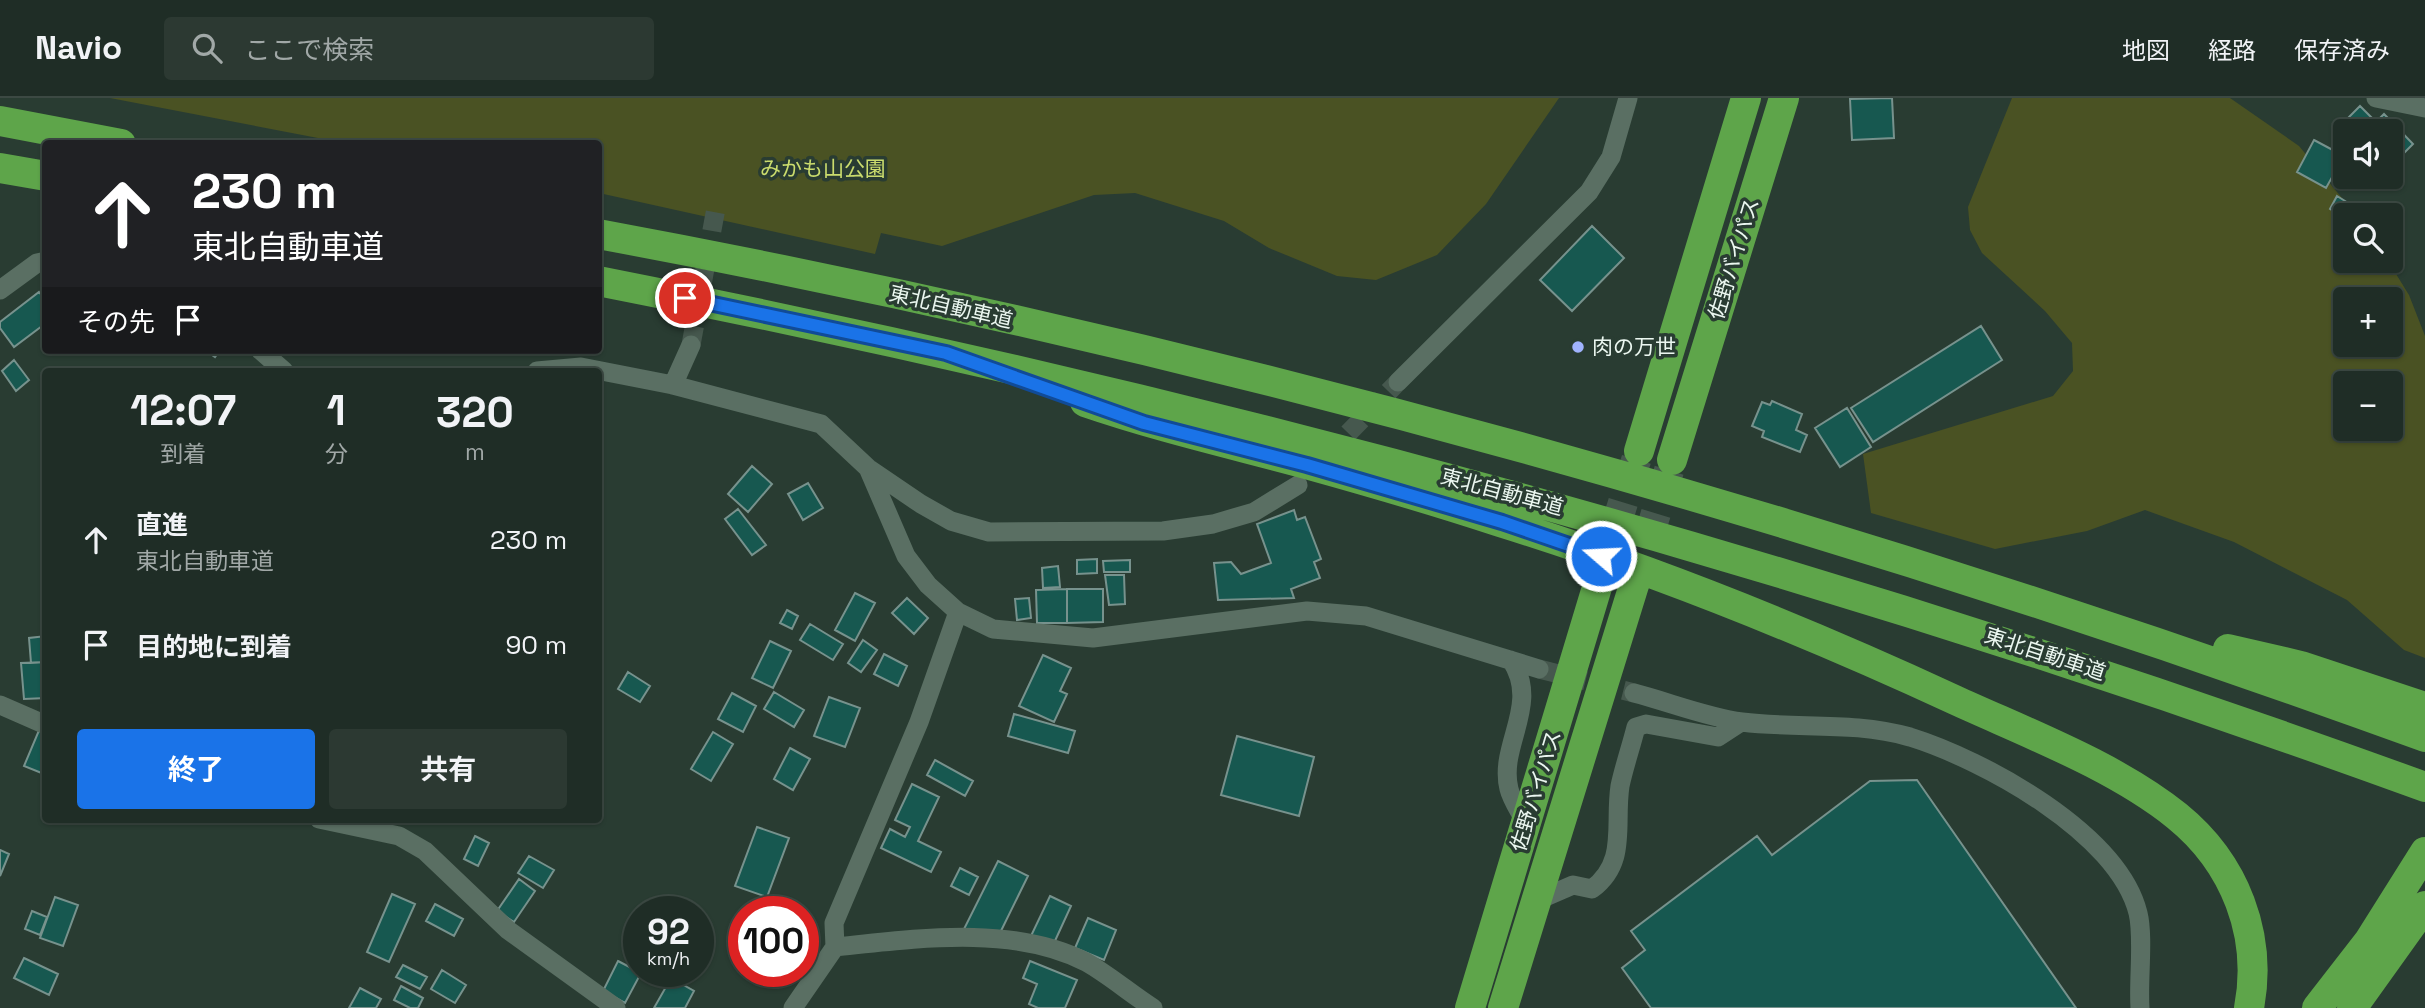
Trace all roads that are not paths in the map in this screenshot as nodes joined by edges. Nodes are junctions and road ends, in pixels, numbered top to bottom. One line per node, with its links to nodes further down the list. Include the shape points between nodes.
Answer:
1 (1628, 98): 21 (street, via 1611,157 1589,191)
2 (1746, 98): 23 (highway, 佐野バイパス)
3 (1784, 98): 24 (highway, 佐野バイパス)
4 (2376, 98): 5 (street)
5 (2425, 108)
6 (0, 121): 7 (highway)
7 (100, 140)
8 (0, 168): 9 (highway)
9 (42, 175)
10 (602, 235): 30 (highway, 東北自動車道, via 883,291 1339,401 1705,500)
11 (42, 262): 13 (street)
12 (602, 282): 15 (highway, 東北自動車道)
13 (0, 290)
14 (691, 345): 22 (street)
15 (946, 353): 39 (highway, 東北自動車道, via 1317,442 1702,548 2048,655); 54 (highway, via 1144,423 1502,522 1674,582 1923,685 2094,766 2178,817 2225,871 2244,908 2252,943 2254,981)
16 (265, 354): 17 (street)
17 (281, 368)
18 (563, 368): 19 (street)
19 (591, 368)
20 (602, 370): 22 (street)
21 (1398, 382)
22 (673, 385): 25 (street, via 821,424)
23 (1639, 451)
24 (1672, 460)
25 (869, 468): 26 (street, via 951,521 989,532 1020,534 1163,531 1213,524 1254,512); 29 (street, via 906,556 928,585)
26 (1298, 485)
27 (1601, 574): 41 (highway, 佐野バイパス)
28 (1634, 584): 43 (highway, 佐野バイパス)
29 (958, 612): 31 (street, via 993,629 1093,638 1272,614 1366,616); 45 (street, via 919,722 834,923)
30 (2064, 612): 35 (highway, via 2301,666); 38 (highway, 東北自動車道)
31 (1511, 660): 32 (street); 41 (street, via 1521,675 1522,707 1509,765 1509,789)
32 (1539, 668)
33 (1634, 693): 36 (street)
34 (0, 705): 37 (street)
35 (2425, 708)
36 (1741, 722): 43 (street, via 1718,737 1646,724 1636,727 1620,788 1616,853 1606,879 1592,889 1573,885); 53 (street, via 1842,725 1909,737 1993,774 2059,815 2100,851 2128,884 2139,915)
37 (42, 723)
38 (2425, 737)
39 (2425, 786)
40 (338, 823): 47 (street, via 399,836 425,851 508,930)
41 (1526, 824): 50 (highway, 佐野バイパス)
42 (2425, 852): 55 (highway, via 2369,941)
43 (1536, 901): 46 (highway, 佐野バイパス)
44 (2425, 906): 56 (highway)
45 (835, 947): 48 (street); 49 (street, via 915,939 997,939 1058,951 1086,963)
46 (1521, 948): 51 (highway, 佐野バイパス); 52 (highway)
47 (617, 1008)
48 (793, 1008)
49 (1153, 1008)
50 (1470, 1008)
51 (1503, 1008)
52 (1516, 1008)
53 (2140, 1008)
54 (2249, 1008)
55 (2317, 1008)
56 (2352, 1008)

